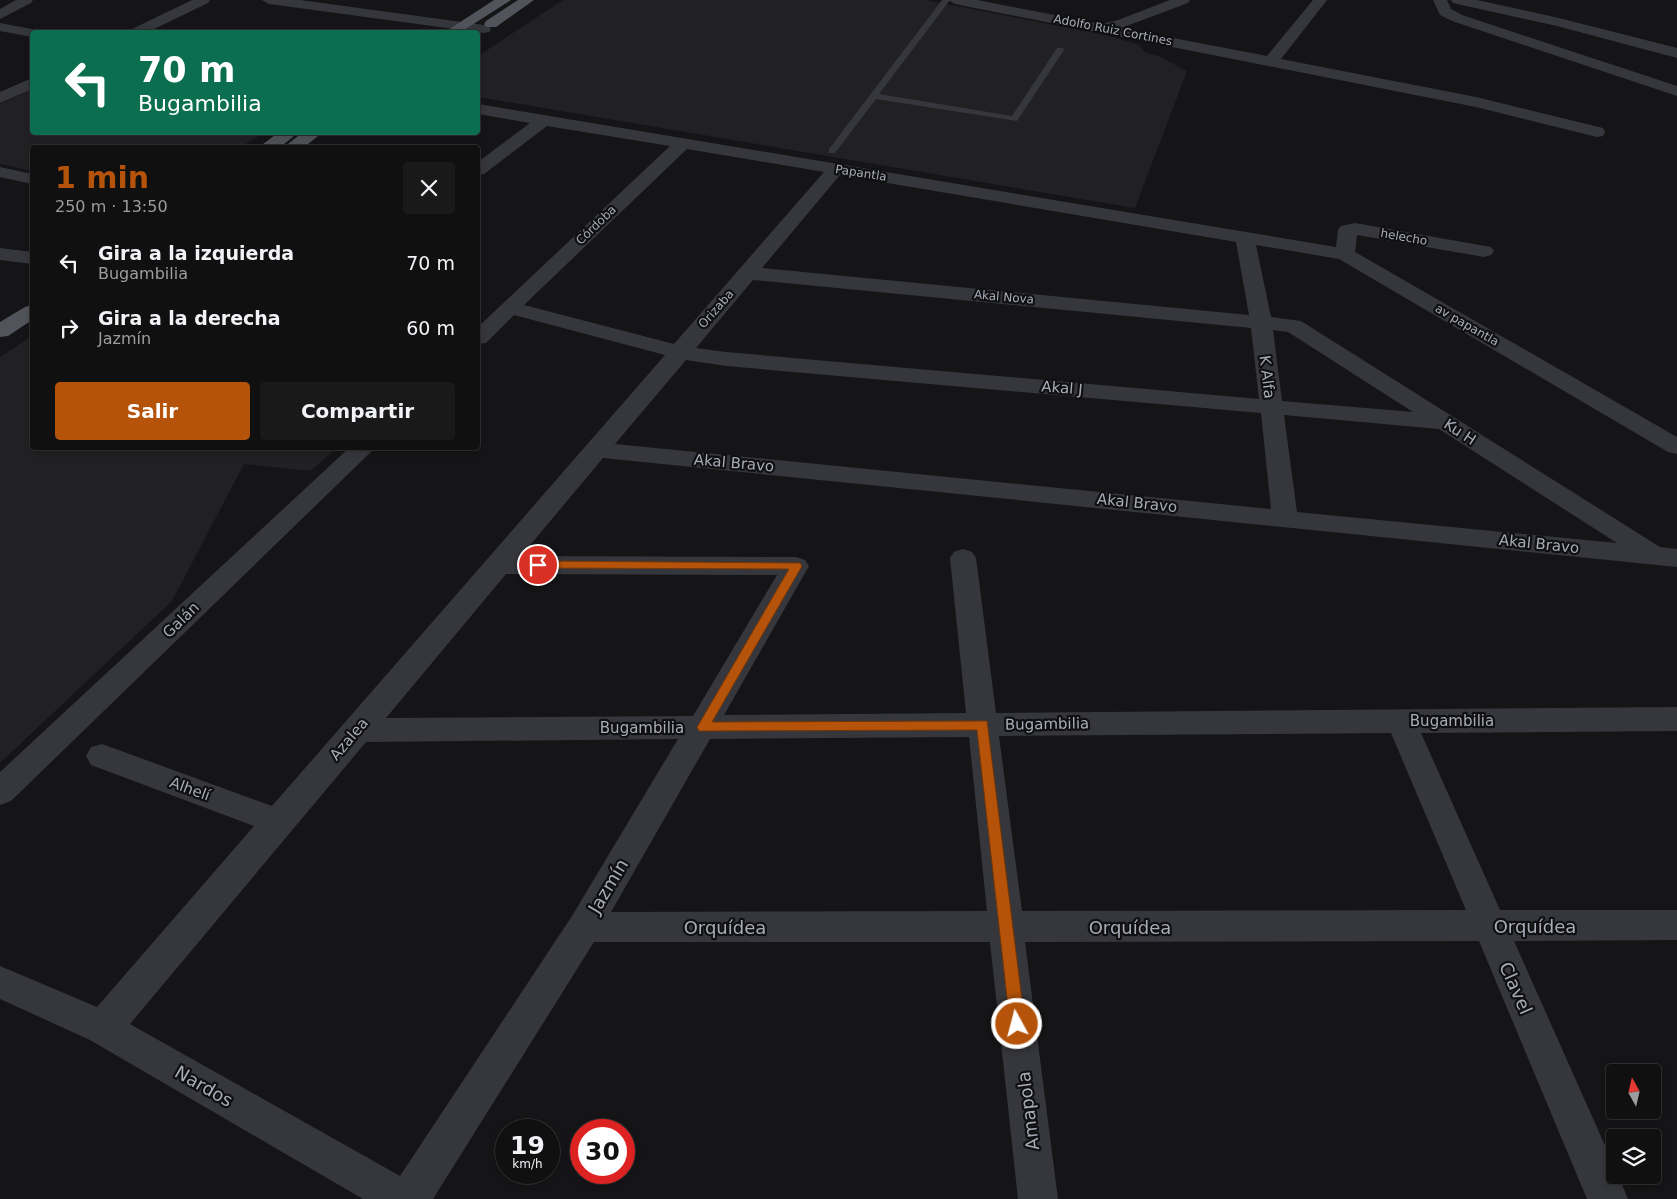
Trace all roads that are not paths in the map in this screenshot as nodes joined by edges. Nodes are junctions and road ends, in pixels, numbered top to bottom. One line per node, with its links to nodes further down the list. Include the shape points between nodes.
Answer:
1 (26, 0): 12 (street)
2 (203, 0): 16 (street)
3 (269, 0): 14 (street)
4 (504, 0): 14 (main road)
5 (527, 0): 17 (main road)
6 (946, 0): 24 (lane)
7 (955, 0): 15 (street, Adolfo Ruiz Cortines)
8 (1183, 0): 15 (street)
9 (1320, 0): 21 (street)
10 (1440, 0): 23 (street, via 1445,12 1457,18)
11 (1458, 0): 20 (street, via 1559,22)
12 (0, 15)
13 (0, 28): 18 (street)
14 (457, 29)
15 (1100, 29): 21 (street, Adolfo Ruiz Cortines)
16 (142, 30)
17 (481, 31)
18 (30, 34)
19 (1060, 50): 24 (lane, via 1014,119)
20 (1677, 54)
21 (1270, 61): 28 (street, Adolfo Ruiz Cortines, via 1476,102)
22 (30, 83): 25 (street)
23 (1677, 91)
24 (874, 96): 34 (lane)
25 (0, 98)
26 (480, 109): 27 (street, Papantla)
27 (544, 120): 31 (street, Papantla); 35 (street)
28 (1597, 132)
29 (286, 135): 32 (main road)
30 (310, 135): 33 (main road)
31 (683, 143): 34 (street, Papantla); 45 (street, Córdoba)
32 (270, 145)
33 (296, 145)
34 (834, 160): 38 (street, Papantla); 43 (street, Orizaba)
35 (480, 168)
36 (0, 172): 37 (street)
37 (30, 179)
38 (1245, 237): 41 (street, av papantla); 48 (street, K Alfa)
39 (1484, 251): 41 (street, helecho, via 1356,229 1348,230)
40 (0, 254): 42 (street)
41 (1345, 254): 54 (street, av papantla)
42 (30, 258)
43 (747, 273): 48 (street, Akal Nova); 51 (street, Orizaba)
44 (30, 294): 47 (main road)
45 (510, 308): 50 (street); 51 (street, Akal J)
46 (30, 312): 49 (main road)
47 (0, 313)
48 (1261, 321): 52 (street, K Alfa); 53 (street, Ku H, via 1294,326)
49 (0, 331)
50 (480, 336)
51 (679, 352): 52 (street, Akal J, via 726,359); 56 (street, Orizaba)
52 (1271, 406): 53 (street, Akal J); 57 (street, K Alfa)
53 (1446, 422): 58 (street, Ku H)
54 (1677, 447)
55 (361, 450): 67 (street, Galán)
56 (596, 450): 57 (street, Akal Bravo); 60 (street, Azalea)
57 (1284, 518): 58 (street, Akal Bravo)
58 (1666, 557)
59 (963, 558): 63 (street, Amapola)
60 (498, 565): 64 (street, Jazmín, via 796,566); 65 (street, Azalea)
61 (1677, 719): 62 (street, Bugambilia)
62 (1401, 721): 63 (street, Bugambilia); 70 (street, Clavel)
63 (983, 725): 64 (street, Bugambilia); 72 (street, Amapola)
64 (703, 727): 65 (street, Bugambilia); 71 (street, Jazmín)
65 (357, 730): 68 (street, Azalea)
66 (102, 756): 68 (street, Alhelí)
67 (0, 792)
68 (279, 822): 74 (street, Azalea)
69 (1677, 925): 70 (street, Orquídea)
70 (1489, 926): 72 (street, Orquídea); 78 (street, Clavel)
71 (584, 927): 72 (street, Orquídea); 76 (street, Jazmín)
72 (1006, 927): 77 (street, Amapola)
73 (0, 984): 74 (street, Nardos)
74 (103, 1028): 75 (street, Nardos)
75 (402, 1199)
76 (409, 1199)
77 (1038, 1199)
78 (1608, 1199)

